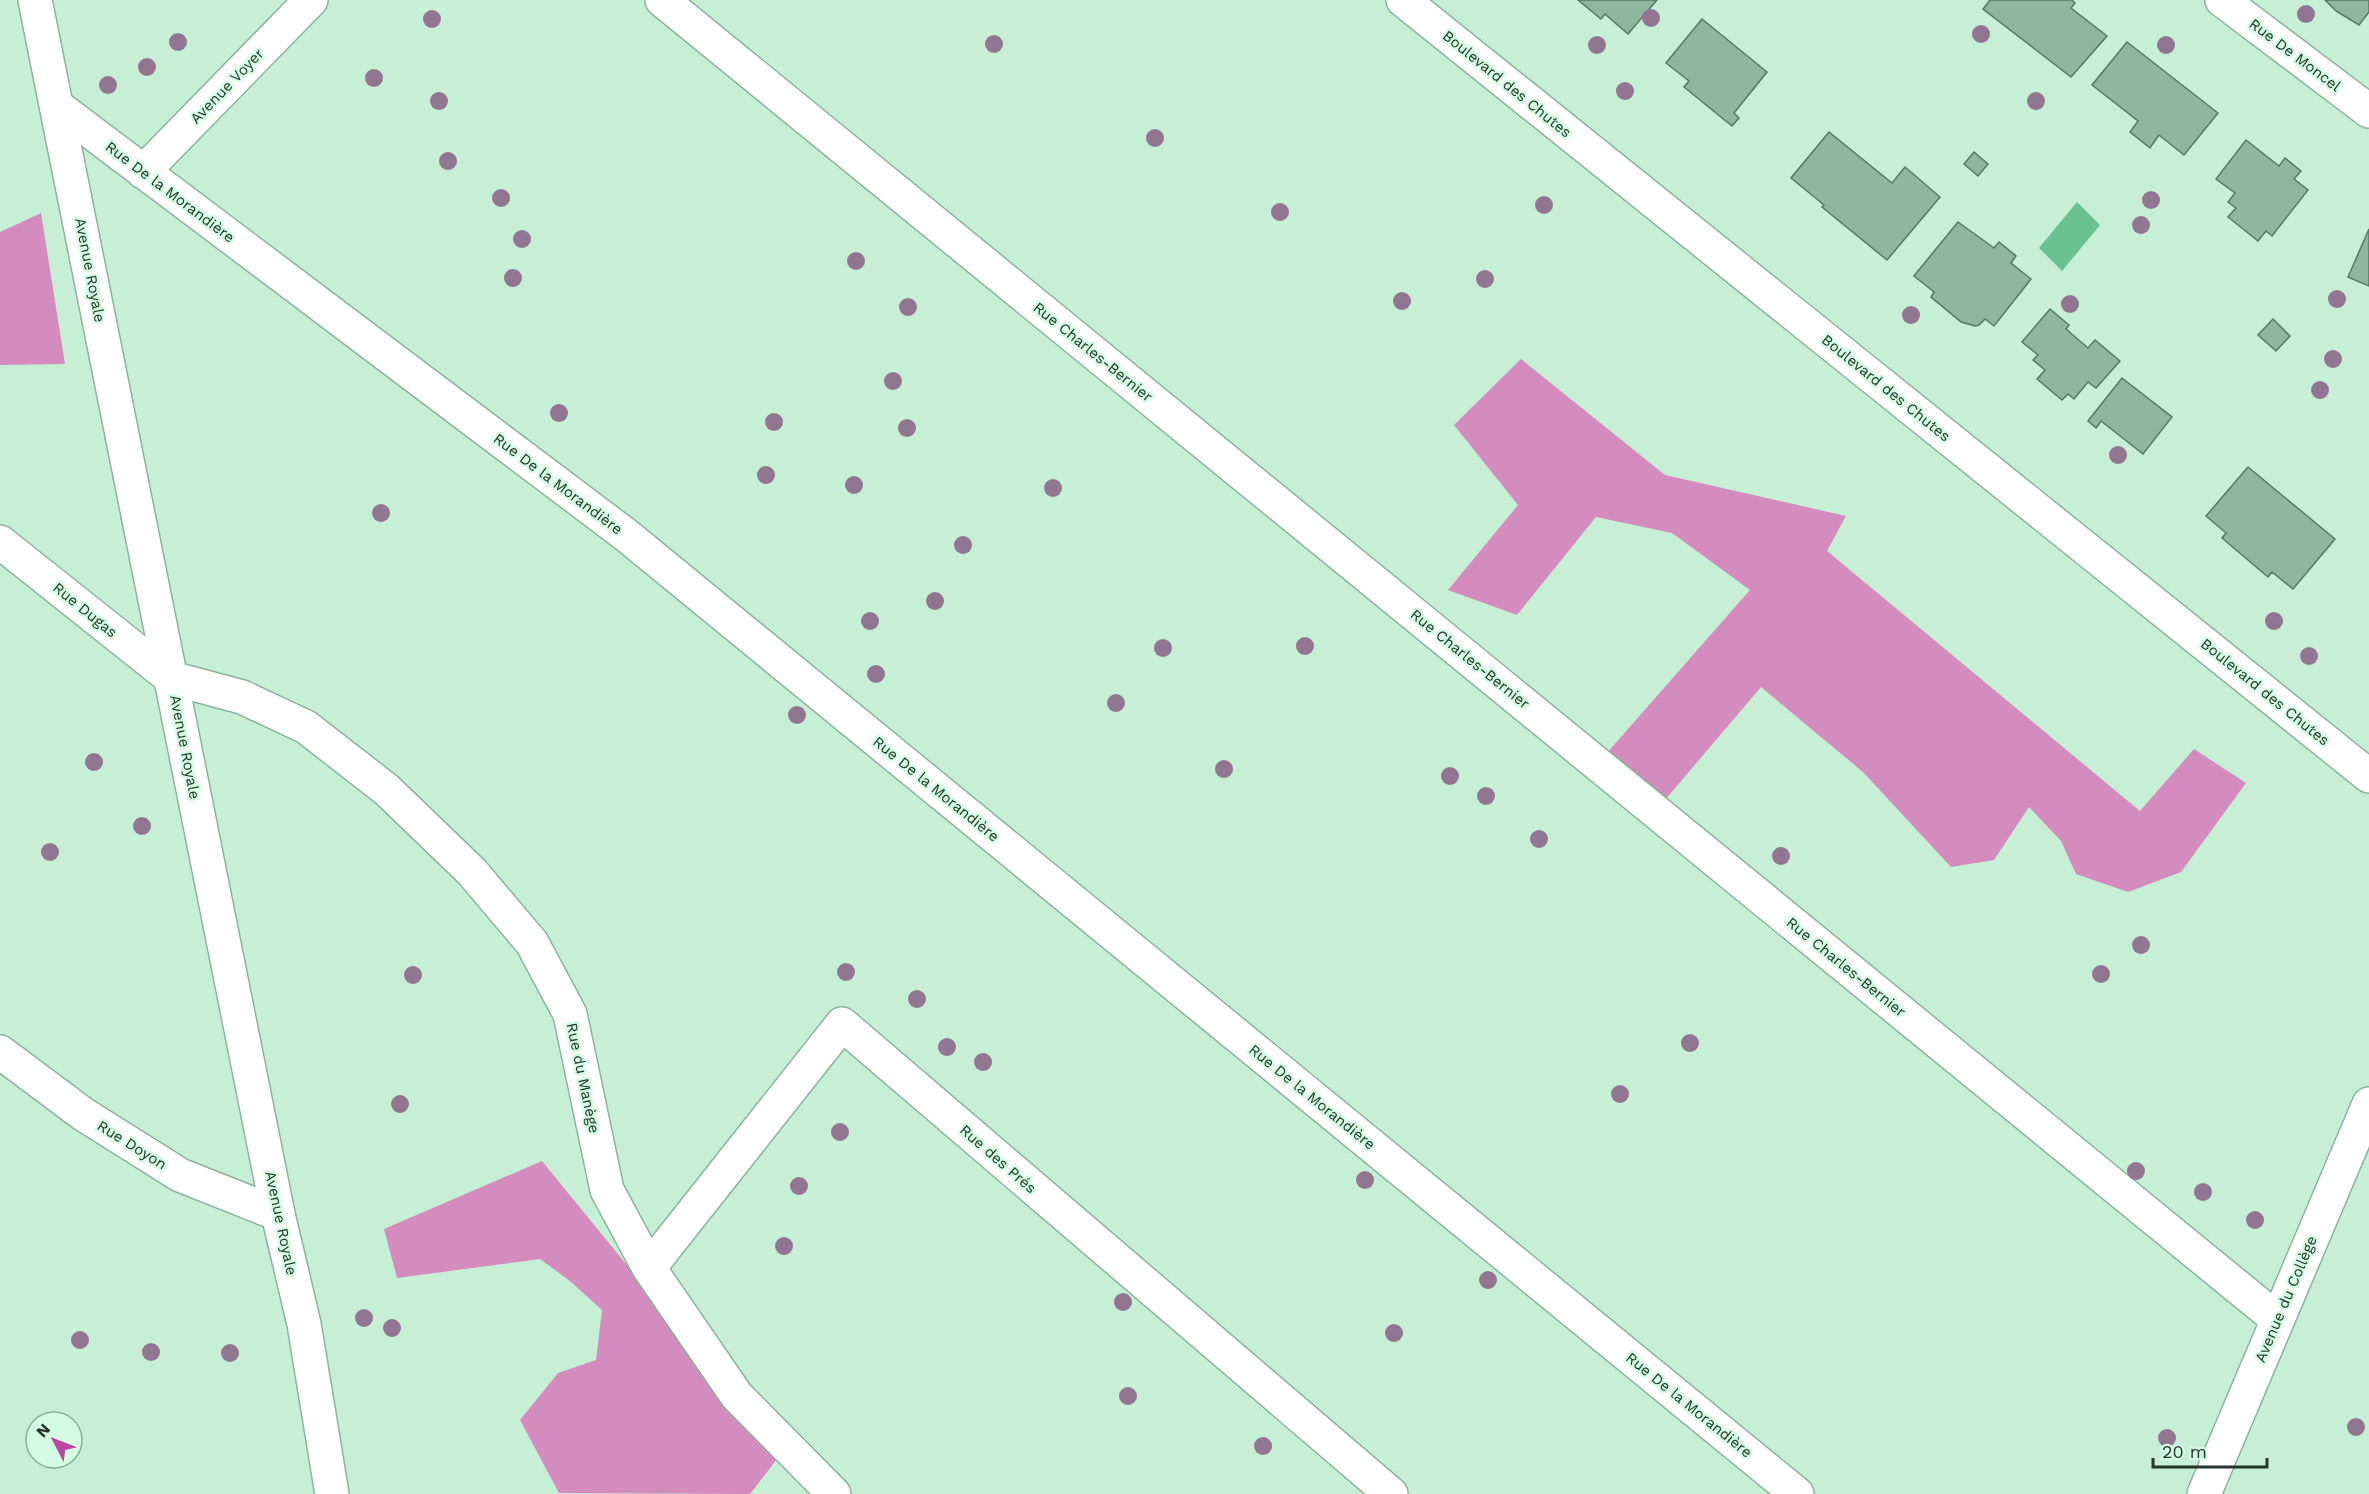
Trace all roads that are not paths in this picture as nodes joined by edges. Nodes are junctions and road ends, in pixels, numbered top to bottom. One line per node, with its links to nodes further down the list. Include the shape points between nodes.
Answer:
1 (35, 0): 6 (street, Avenue Royale)
2 (312, 0): 8 (street, Avenue Voyer)
3 (663, 0): 16 (street, Rue Charles-Bernier)
4 (1403, 0): 11 (street, Boulevard des Chutes)
5 (2222, 0): 7 (street, Rue De Moncel)
6 (58, 107): 8 (street, Rue De la Morandière); 10 (street, Avenue Royale)
7 (2369, 111)
8 (143, 172): 20 (street, Rue De la Morandière, via 626,536)
9 (0, 542): 10 (street, Rue Dugas)
10 (171, 678): 14 (street, Avenue Royale); 15 (street, Rue du Manège, via 242,697 306,727 387,790 472,872 532,943 570,1014 607,1190)
11 (2369, 776)
12 (0, 1052): 14 (street, Rue Doyon, via 83,1114 180,1175)
13 (2369, 1104): 16 (street, Avenue du Collège)
14 (278, 1214): 17 (street, Avenue Royale, via 304,1324)
15 (649, 1268): 18 (street, Rue du Manège, via 737,1396); 19 (street, Rue des Prés, via 842,1024)
16 (2277, 1319): 21 (street, Avenue du Collège)
17 (332, 1494)
18 (834, 1494)
19 (1391, 1494)
20 (1797, 1494)
21 (2204, 1494)

